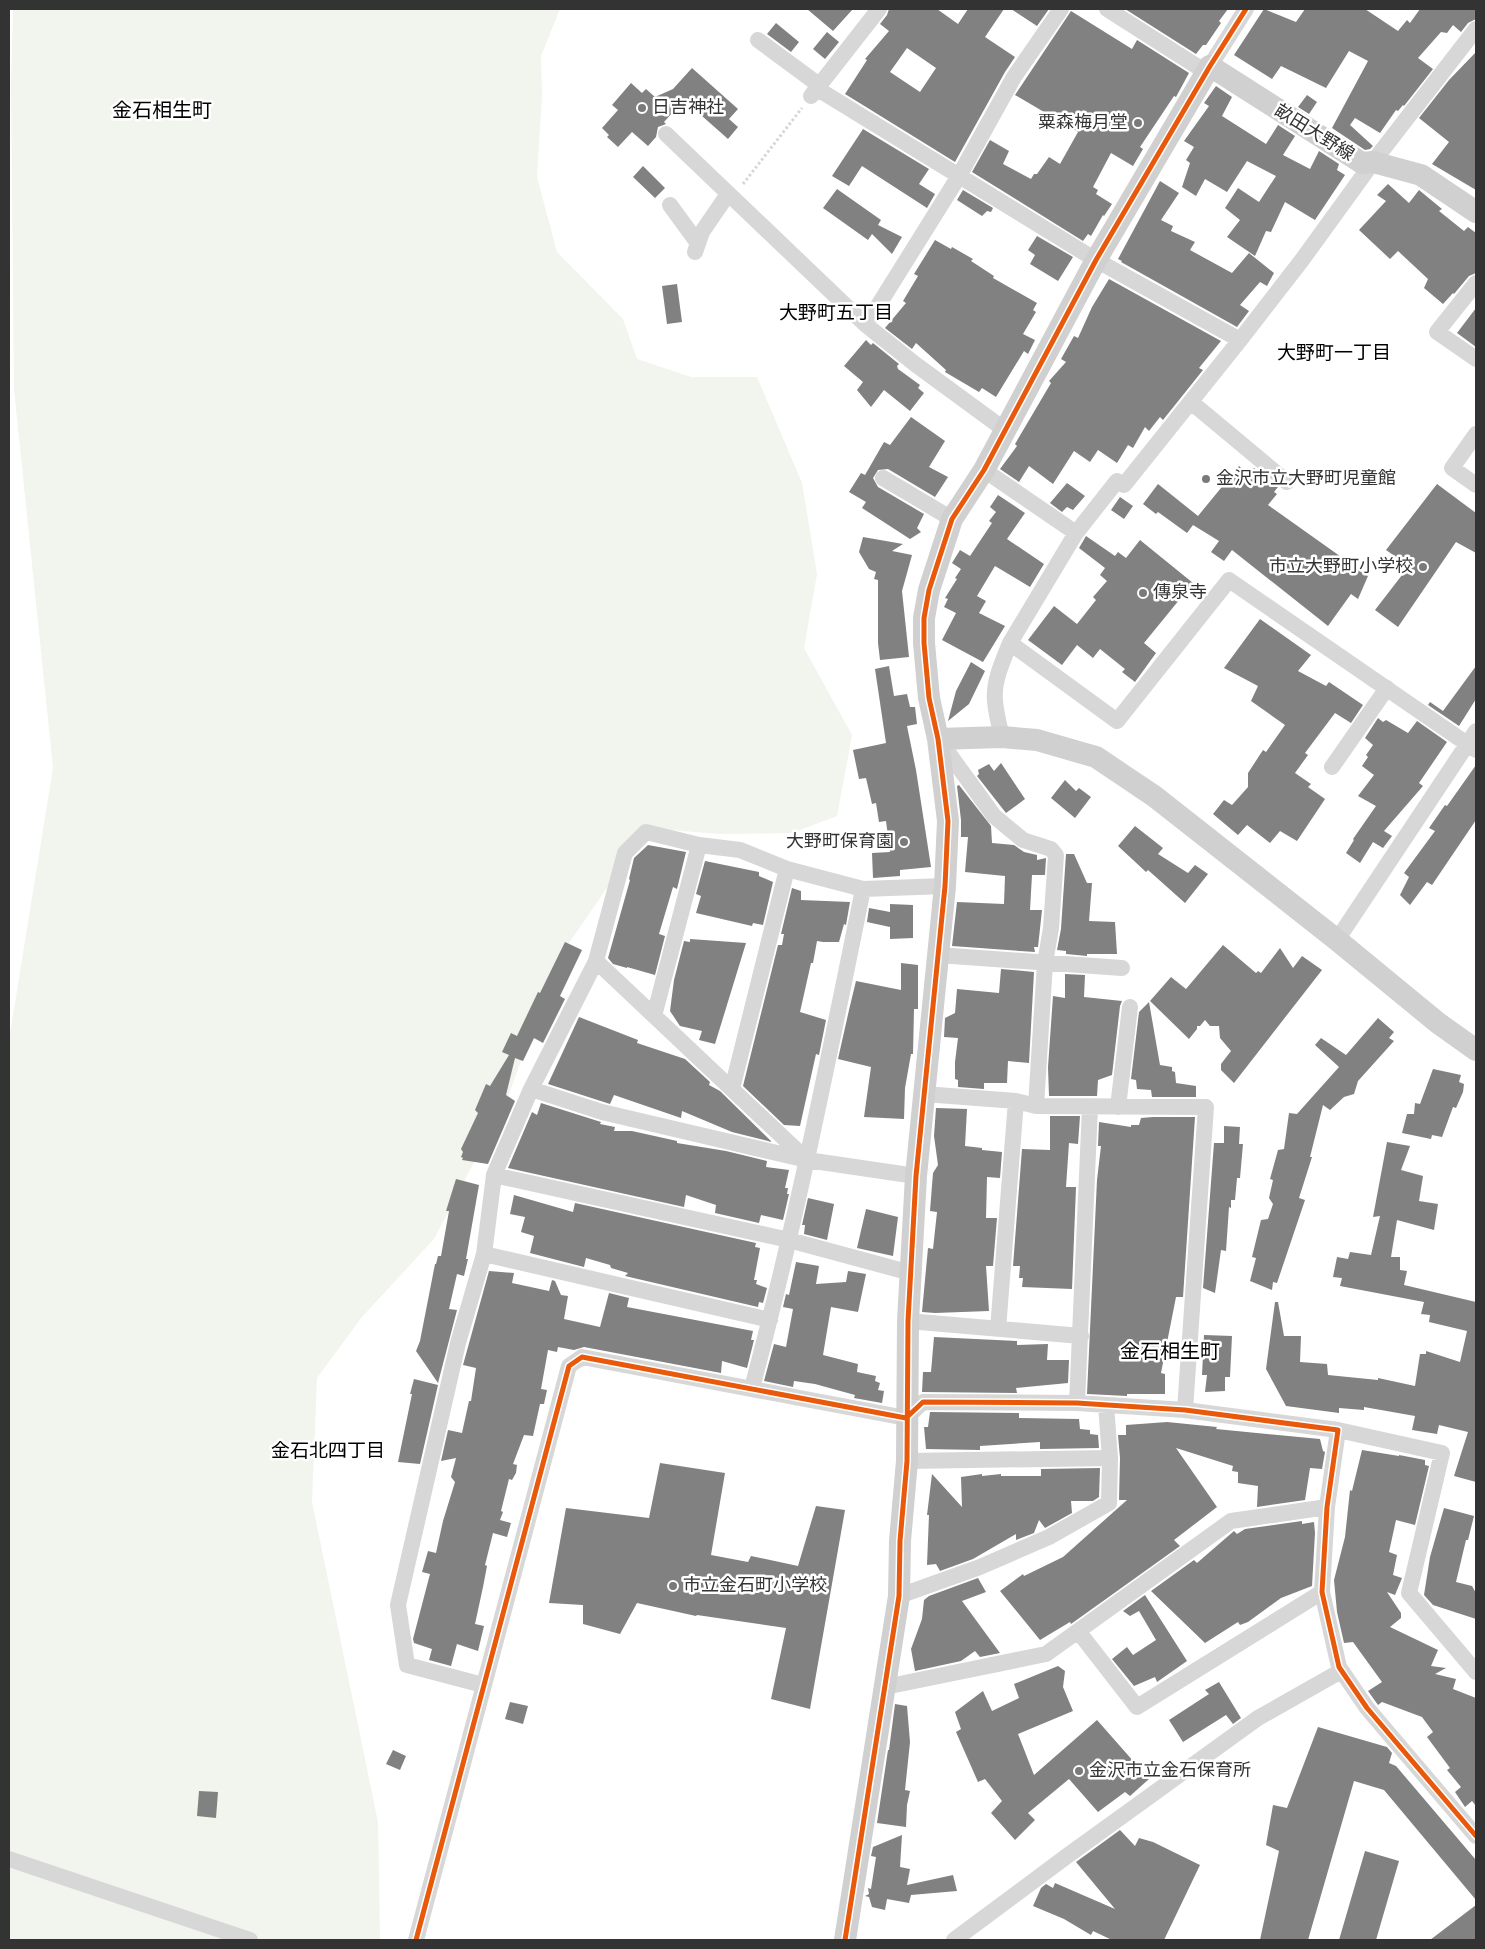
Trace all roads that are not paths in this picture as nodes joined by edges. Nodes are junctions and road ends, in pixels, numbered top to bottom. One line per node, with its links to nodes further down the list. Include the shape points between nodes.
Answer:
1 (879, 9): 8 (street)
2 (1061, 9): 11 (street, via 1014,77)
3 (1107, 9): 7 (street, via 1198,67)
4 (1246, 9): 7 (street)
5 (1476, 30): 10 (street)
6 (758, 40): 8 (street)
7 (1210, 66): 10 (street, 畝田大野線, via 1362,163); 15 (street)
8 (815, 90): 11 (street)
9 (666, 134): 12 (street)
10 (1373, 162): 14 (street, 畝田大野線, via 1421,175); 18 (street)
11 (959, 176): 15 (street); 17 (street)
12 (733, 194): 13 (street, via 702,232 696,247); 17 (street)
13 (670, 205)
14 (1476, 212)
15 (1096, 260): 18 (street); 21 (street)
16 (1476, 283): 19 (street, via 1437,332)
17 (866, 325): 21 (street)
18 (1240, 340): 20 (street)
19 (1476, 359)
20 (1191, 402): 25 (street); 28 (street, via 1124,485 1117,481)
21 (1005, 430): 23 (street)
22 (1476, 434): 26 (street, via 1452,468)
23 (984, 470): 27 (street); 28 (street)
24 (883, 478): 27 (street)
25 (1287, 482)
26 (1476, 485)
27 (952, 520): 32 (street, via 928,590 924,618 929,698)
28 (1076, 533): 29 (street)
29 (1010, 643): 30 (street, via 1118,721 1229,580); 31 (street, via 998,678 995,699)
30 (1387, 688): 33 (street); 34 (street)
31 (1002, 737): 32 (street); 39 (street, via 1037,740 1096,757 1154,796)
32 (938, 739): 37 (street, via 948,821); 42 (street, via 994,816 1023,840 1051,849 1056,855)
33 (1473, 742): 39 (street)
34 (1332, 767)
35 (699, 845): 36 (street, via 740,850); 41 (street, via 646,832 625,854); 45 (street)
36 (787, 868): 38 (street); 48 (street)
37 (944, 886): 38 (street); 40 (street)
38 (864, 889): 54 (street)
39 (1337, 940): 46 (street)
40 (938, 955): 42 (street); 49 (street)
41 (596, 961): 45 (street); 47 (street)
42 (1046, 963): 43 (street); 51 (street)
43 (1122, 968)
44 (1130, 1007): 53 (street)
45 (654, 1016): 48 (street)
46 (1476, 1050)
47 (531, 1089): 54 (street, via 602,1112); 55 (street)
48 (732, 1090): 54 (street)
49 (924, 1094): 50 (street); 56 (street)
50 (1016, 1101): 51 (street); 62 (street)
51 (1036, 1106): 52 (street)
52 (1090, 1107): 53 (street); 63 (street)
53 (1118, 1107): 67 (street, via 1206,1108)
54 (807, 1160): 56 (street); 57 (street)
55 (494, 1175): 57 (street); 58 (street)
56 (916, 1176): 59 (street)
57 (789, 1240): 59 (street); 60 (street)
58 (484, 1254): 60 (street); 78 (street, via 458,1343 398,1605 407,1665)
59 (910, 1272): 61 (street)
60 (770, 1320): 64 (street)
61 (908, 1321): 62 (street); 68 (street)
62 (998, 1329): 63 (street)
63 (1081, 1336): 65 (street)
64 (752, 1388): 68 (street); 78 (street, via 582,1357 569,1366)
65 (1077, 1403): 66 (street); 68 (street, via 923,1402)
66 (1106, 1405): 67 (street); 70 (street)
67 (1185, 1410): 69 (street)
68 (906, 1418): 71 (street)
69 (1338, 1430): 72 (street); 77 (street, via 1442,1453 1409,1593)
70 (1110, 1458): 71 (street); 74 (street, via 1109,1503 1049,1537 980,1567)
71 (907, 1461): 74 (street)
72 (1328, 1507): 73 (street); 75 (street, via 1231,1521)
73 (1322, 1592): 75 (street, via 1137,1707); 76 (street)
74 (899, 1596): 79 (street)
75 (1078, 1631): 79 (street, via 1046,1654)
76 (1341, 1671): 80 (street, via 1379,1723); 85 (street, via 1258,1718)
77 (1476, 1672)
78 (483, 1685): 83 (street)
79 (885, 1687): 84 (street)
80 (1475, 1832)
81 (9, 1859): 82 (street)
82 (250, 1940)
83 (416, 1940)
84 (845, 1940)
85 (954, 1940)

